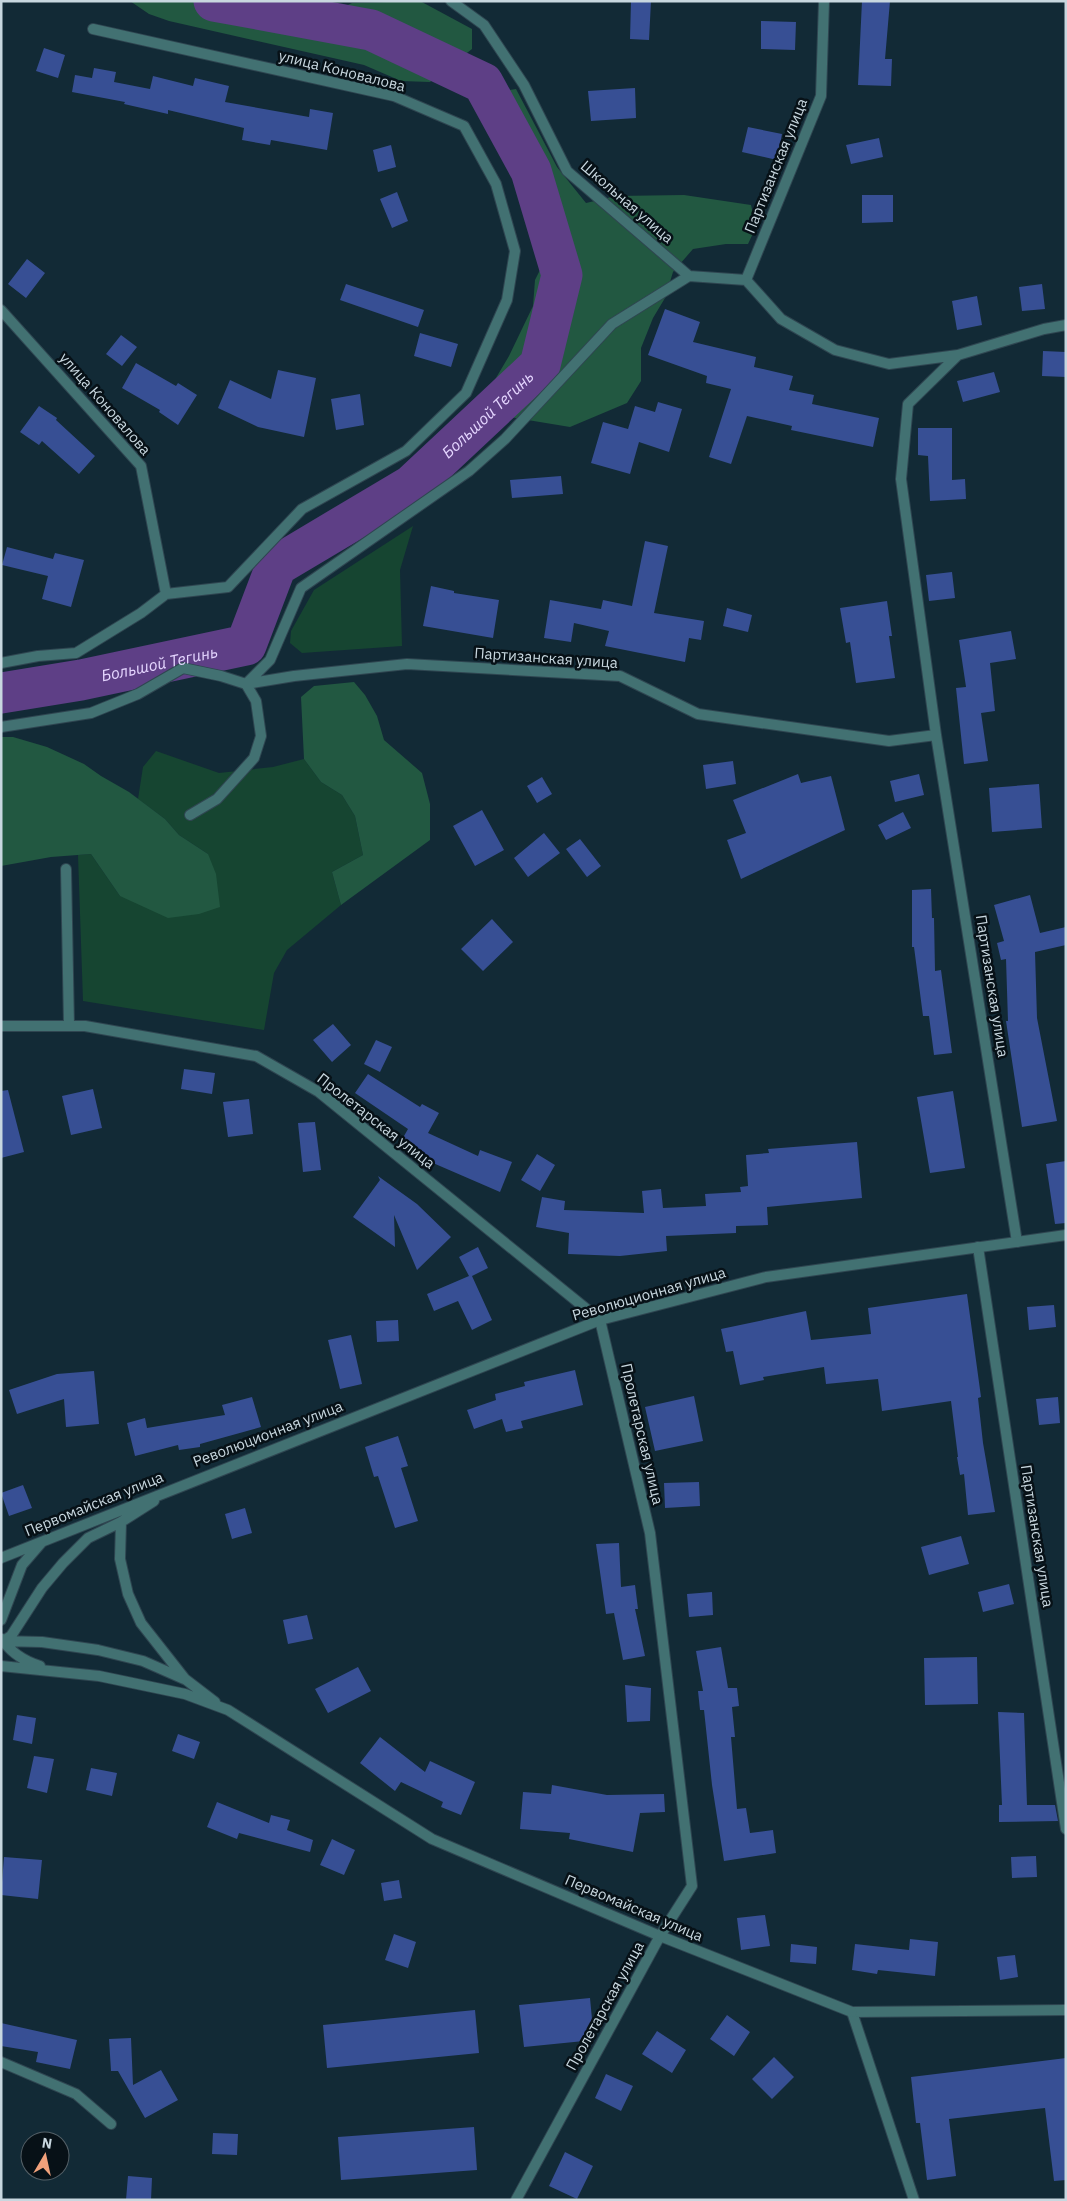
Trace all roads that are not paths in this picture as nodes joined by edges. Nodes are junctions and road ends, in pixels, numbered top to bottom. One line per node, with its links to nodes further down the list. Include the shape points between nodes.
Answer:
1 (451, 1): 4 (street, Школьная улица, via 484,25 524,85 567,171)
2 (824, 1): 5 (street, Партизанская улица, via 821,96)
3 (93, 29): 9 (street, улица Коновалова, via 394,96 464,126 496,184 515,251 507,300 466,393 406,451 302,509 228,587)
4 (689, 276): 5 (street); 11 (street, via 612,324 505,439 469,471 301,588 270,660)
5 (746, 280): 8 (street, via 781,319 835,350 889,364)
6 (1, 310): 9 (street, улица Коновалова, via 141,466)
7 (1066, 325): 8 (street)
8 (958, 355): 13 (street, Партизанская улица, via 908,404 901,479)
9 (166, 594): 10 (street, via 76,653)
10 (1, 663)
11 (246, 684): 12 (street, via 183,668 138,694 91,713); 13 (street, Партизанская улица, via 407,664 620,676 698,714 888,741); 14 (street, via 256,701 261,736 254,758 217,799)
12 (1, 727)
13 (936, 735): 19 (street, Партизанская улица)
14 (190, 815)
15 (66, 869): 17 (street)
16 (1, 1026): 17 (street, Пролетарская улица)
17 (69, 1026): 21 (street, Пролетарская улица, via 85,1026 256,1056 319,1092)
18 (1066, 1235): 19 (street, Революционная улица)
19 (1017, 1242): 20 (street, Революционная улица)
20 (978, 1247): 21 (street, Революционная улица, via 766,1277); 32 (street, Партизанская улица)
21 (600, 1320): 22 (street, Революционная улица); 33 (street, Пролетарская улица, via 650,1533 692,1886)
22 (176, 1487): 23 (street, Первомайская улица); 24 (street, Первомайская улица)
23 (121, 1522): 27 (street, via 88,1538 63,1563 42,1588 11,1636); 30 (street, Первомайская улица, via 120,1559 128,1594 141,1623)
24 (44, 1540): 25 (street, Первомайская улица); 26 (street, via 22,1565)
25 (1, 1558)
26 (1, 1620)
27 (2, 1641): 29 (street, via 11,1652 31,1663); 30 (street, via 42,1642 98,1650 143,1661)
28 (1, 1666): 29 (street, Первомайская улица)
29 (64, 1672): 31 (street, Первомайская улица, via 185,1694)
30 (184, 1679): 31 (street, Первомайская улица)
31 (228, 1710): 33 (street, Первомайская улица, via 432,1839)
32 (1066, 1829)
33 (660, 1936): 35 (street, Первомайская улица); 38 (street, Пролетарская улица)
34 (1066, 2010): 35 (street, Первомайская улица)
35 (852, 2012): 39 (street)
36 (1, 2062): 37 (street, via 76,2094)
37 (111, 2124)
38 (516, 2200)
39 (914, 2200)

